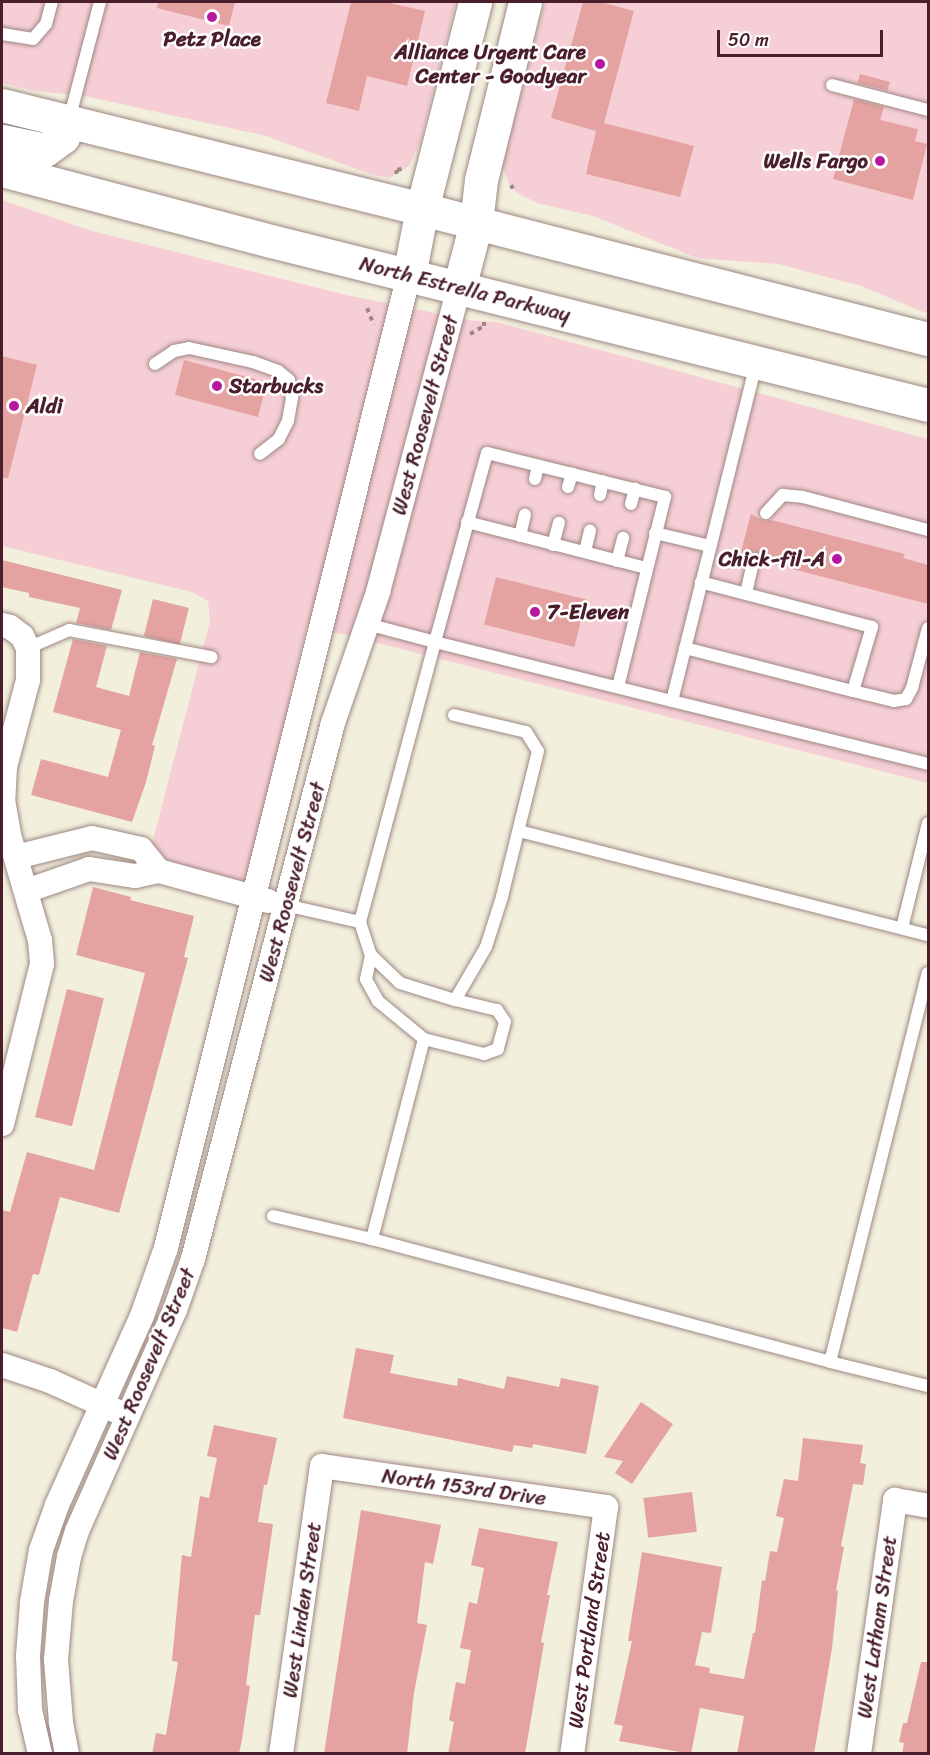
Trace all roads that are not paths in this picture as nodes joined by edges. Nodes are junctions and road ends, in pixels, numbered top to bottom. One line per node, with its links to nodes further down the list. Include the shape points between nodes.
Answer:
1 (52, 2): 5 (lane, via 46,24 33,39)
2 (100, 2): 9 (lane)
3 (475, 2): 12 (main road, West Roosevelt Street)
4 (525, 2): 13 (main road, West Roosevelt Street, via 481,180)
5 (2, 34)
6 (832, 85): 8 (lane)
7 (2, 105): 9 (main road)
8 (928, 110)
9 (69, 121): 10 (main road, via 63,137 45,150); 12 (main road)
10 (2, 141)
11 (2, 170): 14 (main road, North Estrella Parkway)
12 (422, 209): 13 (main road); 14 (main road, West Roosevelt Street)
13 (476, 223): 15 (main road, West Roosevelt Street); 16 (main road)
14 (409, 275): 15 (main road, North Estrella Parkway); 64 (street, West Roosevelt Street)
15 (459, 288): 17 (main road, North Estrella Parkway); 46 (street, West Roosevelt Street)
16 (928, 339)
17 (756, 362): 19 (main road, North Estrella Parkway); 39 (lane)
18 (155, 364): 20 (lane, via 174,351 189,348 253,362 278,371 289,380 292,398 288,422 279,439)
19 (928, 405)
20 (260, 454)
21 (538, 466): 22 (lane); 23 (lane); 31 (lane, via 487,453)
22 (572, 474): 24 (lane); 25 (lane)
23 (535, 479)
24 (603, 482): 26 (lane); 27 (lane)
25 (568, 486)
26 (635, 489): 28 (lane); 35 (lane, via 665,497)
27 (600, 495)
28 (631, 504)
29 (766, 513): 33 (lane, via 783,495 803,497)
30 (525, 514): 36 (lane)
31 (467, 522): 36 (lane); 49 (lane)
32 (559, 524): 38 (lane)
33 (928, 530)
34 (591, 531): 40 (lane)
35 (655, 533): 39 (lane); 43 (lane)
36 (520, 536): 38 (lane)
37 (622, 538): 42 (lane)
38 (553, 544): 40 (lane)
39 (710, 546): 44 (lane)
40 (585, 552): 42 (lane)
41 (754, 558): 45 (lane)
42 (617, 561): 43 (lane)
43 (646, 568): 52 (lane)
44 (701, 582): 45 (lane); 50 (lane)
45 (746, 593): 53 (lane, via 872,627)
46 (367, 624): 49 (lane); 65 (street, West Roosevelt Street, via 333,723)
47 (928, 628): 53 (lane, via 906,699)
48 (17, 636): 51 (lane, via 69,630); 60 (street, via 28,680 4,767 3,800)
49 (435, 642): 52 (lane); 66 (lane)
50 (685, 648): 53 (lane); 54 (lane)
51 (211, 657)
52 (618, 687): 54 (lane)
53 (854, 691)
54 (672, 701): 56 (lane)
55 (454, 715): 58 (lane, via 526,732 538,751)
56 (928, 764)
57 (928, 823): 67 (lane)
58 (519, 831): 67 (lane); 71 (lane, via 486,947)
59 (79, 840): 60 (street); 61 (street); 62 (street, via 92,838 141,849)
60 (16, 857): 63 (street)
61 (84, 870): 62 (street, via 135,876); 63 (street)
62 (159, 871): 64 (street)
63 (26, 891): 73 (street, via 40,940 42,964)
64 (254, 897): 65 (street); 79 (street, West Roosevelt Street, via 166,1248 141,1316)
65 (285, 905): 66 (lane); 80 (street, West Roosevelt Street, via 193,1259)
66 (360, 922): 69 (lane)
67 (902, 928): 68 (lane)
68 (928, 935)
69 (371, 955): 71 (lane, via 399,983); 72 (lane, via 366,980 378,1001)
70 (928, 973): 76 (lane)
71 (455, 1000): 72 (lane, via 497,1010 505,1022 498,1049 484,1054)
72 (424, 1039): 75 (lane)
73 (2, 1124)
74 (273, 1216): 75 (lane)
75 (372, 1239): 76 (lane)
76 (830, 1362): 78 (lane)
77 (2, 1365): 79 (street)
78 (928, 1386)
79 (101, 1404): 80 (street); 84 (street, West Roosevelt Street, via 48,1527 36,1577 28,1666 30,1710)
80 (129, 1417): 85 (street, West Roosevelt Street, via 77,1532 64,1579 56,1660)
81 (322, 1466): 83 (street, North 153rd Drive); 86 (street, West Linden Street)
82 (928, 1506): 88 (street, West Latham Street, via 895,1500)
83 (606, 1507): 87 (street, West Portland Street)
84 (40, 1754)
85 (68, 1754)
86 (282, 1754)
87 (572, 1754)
88 (859, 1754)

